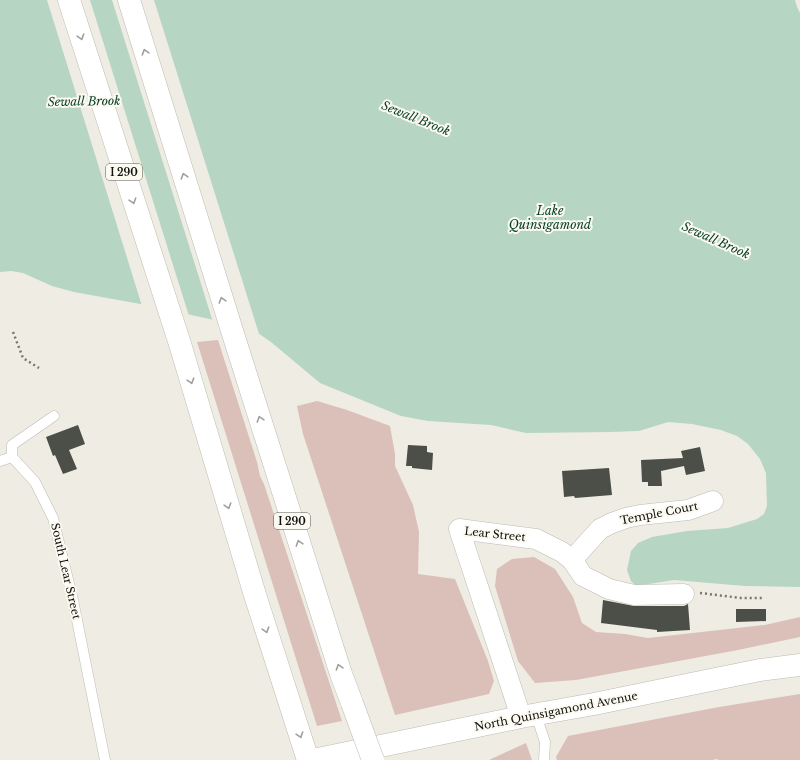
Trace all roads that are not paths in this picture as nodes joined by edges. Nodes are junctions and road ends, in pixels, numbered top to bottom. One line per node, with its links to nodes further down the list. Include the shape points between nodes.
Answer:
1 (68, 0): 12 (main road, I 290, one-way to 12, via 180,344 255,595)
2 (129, 0): 14 (main road, I 290, one-way to 2, bridge, via 341,674)
3 (54, 416): 4 (lane, via 12,445)
4 (12, 457): 5 (lane); 11 (lane, South Lear Street, via 35,482 53,518 73,600)
5 (0, 461)
6 (713, 501): 7 (street, Temple Court, via 688,510 640,515 612,523 600,529)
7 (572, 560): 8 (street, Lear Street, via 584,576 608,589 634,595); 10 (street, Lear Street, via 536,539 459,529)
8 (684, 594)
9 (800, 665): 10 (main road, North Quinsigamond Avenue, via 760,670)
10 (528, 716): 13 (main road, North Quinsigamond Avenue); 15 (lane, via 545,742)
11 (105, 760)
12 (308, 760)
13 (313, 760)
14 (372, 760)
15 (544, 760)

